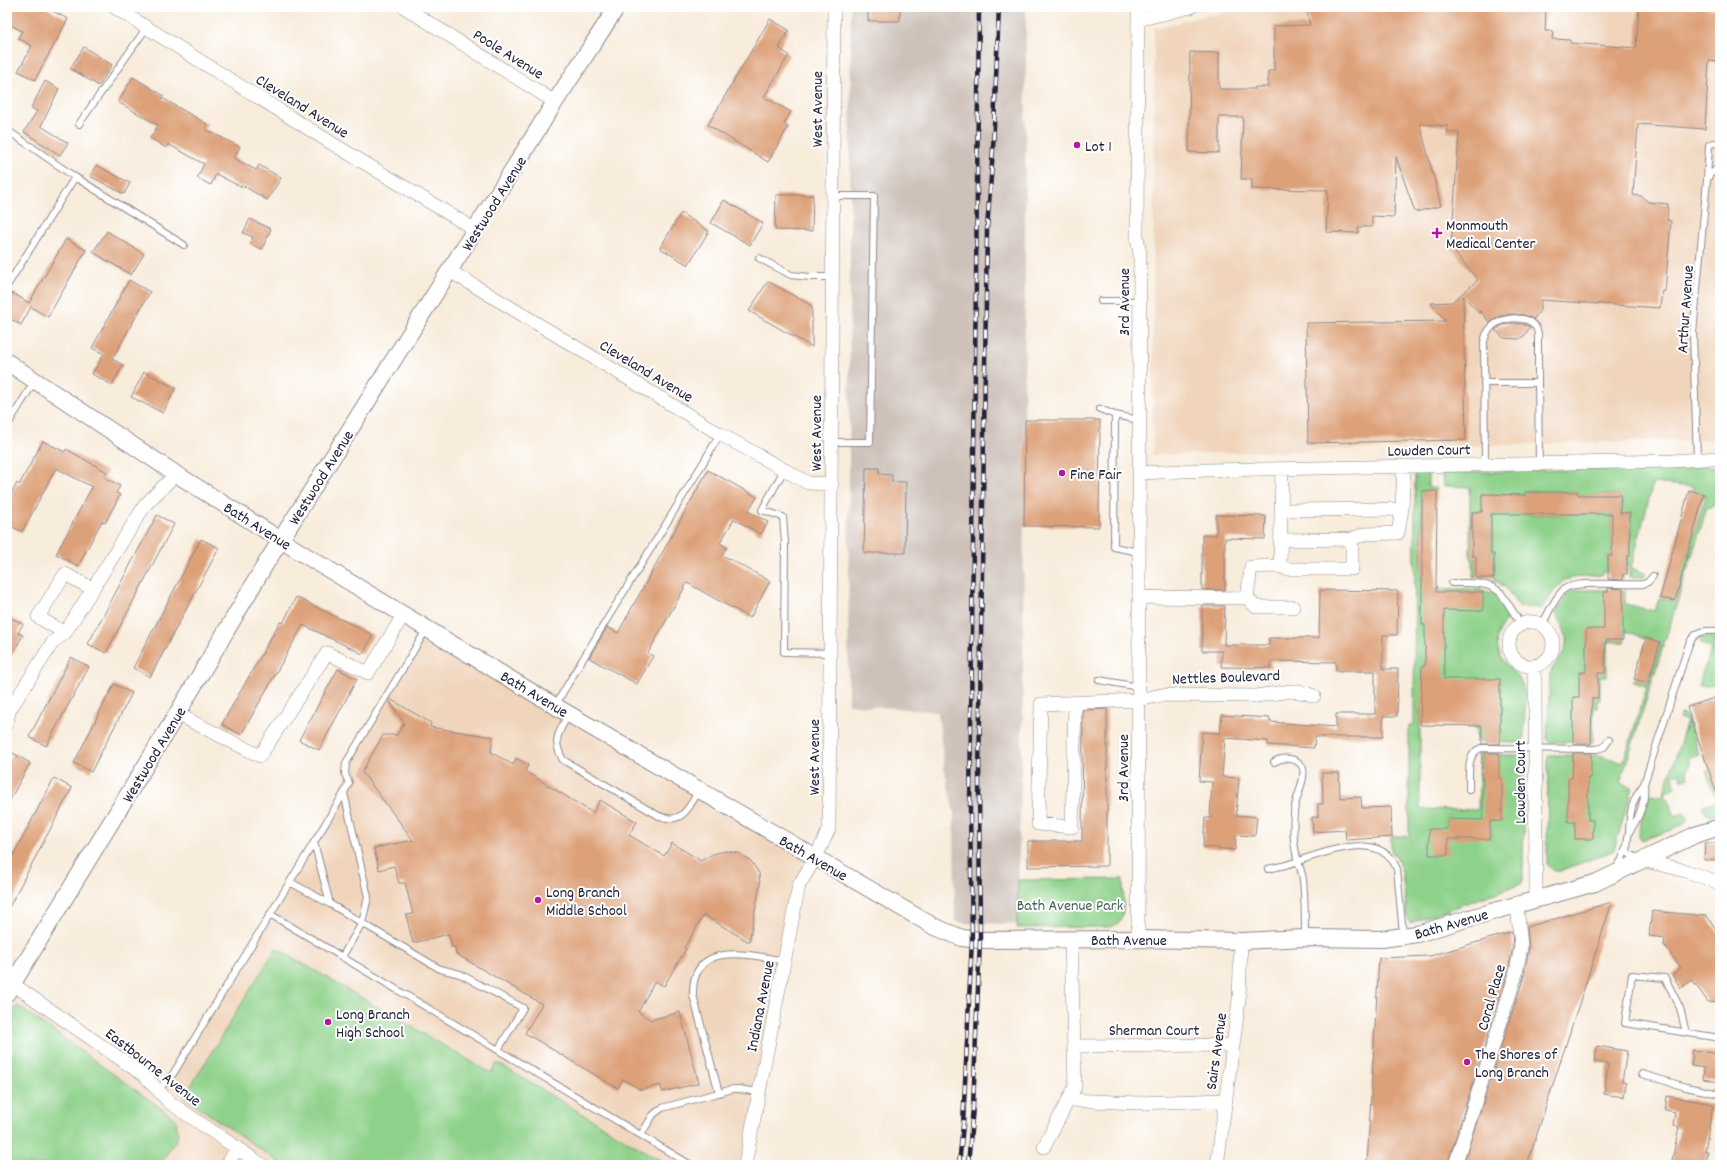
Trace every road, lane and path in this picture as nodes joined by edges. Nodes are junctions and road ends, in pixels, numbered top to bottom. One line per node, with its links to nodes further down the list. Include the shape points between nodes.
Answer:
1 (114, 7): 7 (street, Cleveland Avenue)
2 (404, 7): 8 (street, Poole Avenue)
3 (617, 7): 8 (street, Westwood Avenue)
4 (834, 7): 15 (street, West Avenue)
5 (1191, 7): 6 (street)
6 (1138, 13): 23 (street, 3rd Avenue, via 1137,237 1140,254)
7 (146, 28): 9 (lane); 16 (street, Cleveland Avenue)
8 (555, 102): 16 (street, Westwood Avenue)
9 (79, 124)
10 (7, 130): 13 (lane)
11 (1720, 144): 14 (lane, Arthur Avenue, via 1710,145)
12 (1720, 168): 14 (lane, via 1710,174)
13 (75, 177): 17 (lane); 21 (lane)
14 (1707, 180): 35 (lane, Arthur Avenue, via 1693,333)
15 (833, 196): 20 (street, West Avenue); 33 (lane, via 874,196 870,442)
16 (476, 230): 19 (street, Westwood Avenue)
17 (184, 245)
18 (760, 258): 20 (lane, via 791,276)
19 (450, 271): 32 (street, Cleveland Avenue); 47 (street, Westwood Avenue)
20 (833, 277): 33 (street, West Avenue)
21 (7, 286)
22 (1101, 301): 23 (lane)
23 (1140, 302): 30 (street, 3rd Avenue)
24 (7, 362): 25 (street, Bath Avenue)
25 (35, 380): 31 (lane); 42 (street, Bath Avenue)
26 (1484, 383): 27 (lane); 27 (lane, via 1486,336 1494,324 1507,319 1530,321 1536,326); 37 (lane)
27 (1538, 383): 36 (lane)
28 (1100, 409): 29 (lane)
29 (1115, 415): 30 (lane); 49 (lane, via 1114,547)
30 (1139, 420): 41 (street, 3rd Avenue)
31 (7, 426)
32 (720, 434): 40 (street, Cleveland Avenue); 69 (lane)
33 (832, 442): 43 (street, West Avenue)
34 (1720, 458): 35 (street, Lowden Court)
35 (1697, 459): 36 (street, Lowden Court)
36 (1539, 463): 37 (street, Lowden Court)
37 (1485, 464): 38 (street, Lowden Court)
38 (1404, 466): 39 (street, Lowden Court); 44 (street)
39 (1282, 469): 41 (street, Lowden Court); 45 (street)
40 (784, 470): 43 (street, Cleveland Avenue, via 808,483); 63 (lane, via 762,510 783,517 784,652)
41 (1139, 473): 49 (street, 3rd Avenue)
42 (176, 474): 47 (street, Bath Avenue); 53 (street, via 145,505)
43 (832, 484): 63 (street, West Avenue)
44 (1402, 509): 45 (street); 46 (street, via 1398,533 1364,534)
45 (1281, 510): 48 (street)
46 (1352, 539): 48 (street); 50 (street, via 1352,569 1287,569)
47 (281, 540): 57 (street, Bath Avenue); 70 (street, Westwood Avenue)
48 (1280, 540): 50 (street)
49 (1139, 552): 54 (street, 3rd Avenue)
50 (1280, 566): 55 (street, via 1251,567)
51 (1653, 576): 59 (lane, via 1643,584 1568,586 1561,592)
52 (1452, 583): 58 (lane, via 1485,584 1497,589)
53 (93, 589): 62 (street); 62 (street, via 65,574 38,617)
54 (1139, 597): 55 (street); 66 (street, 3rd Avenue)
55 (1247, 598): 56 (street, via 1256,607)
56 (1293, 607)
57 (404, 614): 60 (street, Bath Avenue); 70 (street, via 368,673 327,653 260,756)
58 (1521, 624): 59 (street, via 1531,622); 64 (street, via 1514,629 1510,638 1510,652 1519,662)
59 (1542, 625): 64 (street, via 1550,634 1552,648 1546,660)
60 (427, 628): 69 (street, Bath Avenue); 79 (lane, via 346,763 345,774 349,783)
61 (1720, 631): 76 (lane, via 1698,632 1691,638)
62 (65, 633): 72 (street, via 53,642)
63 (830, 653): 85 (street, West Avenue, via 829,829)
64 (1533, 666): 74 (street, Lowden Court, via 1536,682)
65 (1099, 680): 66 (lane)
66 (1139, 693): 67 (street, Nettles Boulevard, via 1256,696 1291,691); 68 (street, Nettles Boulevard); 101 (street, 3rd Avenue)
67 (1314, 696)
68 (1075, 703): 68 (street, Nettles Boulevard, via 1072,827 1038,824 1041,704)
69 (555, 706): 71 (street, Bath Avenue)
70 (177, 714): 105 (street, Westwood Avenue)
71 (569, 714): 77 (street, Bath Avenue); 77 (lane, via 557,734 556,743 563,760 667,819 676,818 688,810)
72 (8, 715)
73 (1609, 740): 74 (lane, via 1604,747 1597,749)
74 (1536, 748): 78 (lane, via 1481,748 1472,752); 93 (street, Lowden Court)
75 (1274, 762): 87 (lane, via 1283,758 1293,759 1303,769 1294,812 1294,842)
76 (1644, 784): 81 (lane, via 1635,798 1629,815); 81 (lane, via 1645,801 1639,818)
77 (699, 790): 85 (street, Bath Avenue)
78 (1469, 790)
79 (344, 793): 84 (lane); 97 (lane, via 368,897)
80 (1720, 827): 83 (street, Bath Avenue)
81 (1629, 832): 82 (lane)
82 (1627, 841): 86 (lane, via 1628,853); 91 (lane, via 1619,865)
83 (1683, 841): 86 (street, Bath Avenue); 89 (street, via 1676,846 1672,855 1673,861)
84 (314, 842): 90 (lane); 94 (lane)
85 (816, 857): 100 (street, Bath Avenue, via 952,935 972,939); 104 (street, Indiana Avenue, via 799,885)
86 (1642, 860): 89 (street); 91 (street, Bath Avenue)
87 (1298, 861): 88 (lane); 98 (lane, via 1341,848 1370,847 1386,853 1396,869); 99 (lane, via 1303,882)
88 (1268, 869)
89 (1681, 870): 92 (street)
90 (290, 882): 94 (lane); 96 (lane)
91 (1595, 883): 93 (street, Bath Avenue)
92 (1720, 883)
93 (1536, 899): 95 (street, Bath Avenue)
94 (330, 904): 97 (lane)
95 (1516, 905): 98 (street, Bath Avenue, via 1428,932); 126 (street, Coral Place, via 1521,947 1515,977)
96 (270, 914): 103 (lane); 112 (lane, via 173,1074)
97 (362, 923): 103 (lane); 110 (lane, via 440,969 460,974 523,1008)
98 (1403, 936): 99 (street, Bath Avenue, via 1382,939)
99 (1305, 938): 102 (street, Bath Avenue)
100 (1071, 939): 101 (street, Bath Avenue); 109 (street)
101 (1138, 939): 102 (street, Bath Avenue)
102 (1241, 941): 108 (street, Sairs Avenue, via 1239,1000)
103 (342, 957): 110 (lane)
104 (785, 961): 113 (street, Indiana Avenue); 114 (lane, via 748,955 720,955 702,965 696,974 693,995)
105 (9, 986): 112 (street, Eastbourne Avenue, via 145,1076)
106 (1686, 1033): 106 (lane, via 1680,1008 1665,978 1632,974 1625,1023); 107 (lane)
107 (1720, 1038)
108 (1233, 1045): 109 (street, Sherman Court); 117 (street, Sairs Avenue)
109 (1074, 1046): 116 (street, via 1076,1087)
110 (498, 1050): 118 (lane)
111 (1642, 1074): 115 (lane)
112 (158, 1090): 120 (street, Eastbourne Avenue, via 169,1102)
113 (760, 1092): 114 (lane, via 738,1089); 124 (street, Indiana Avenue)
114 (719, 1093): 118 (lane, via 662,1108 653,1115)
115 (1720, 1094)
116 (1069, 1100): 117 (street, via 1138,1103); 119 (street)
117 (1226, 1100): 125 (street, Sairs Avenue)
118 (641, 1135): 123 (lane)
119 (1044, 1146)
120 (237, 1148): 121 (street); 122 (street, Eastbourne Avenue)
121 (227, 1165)
122 (262, 1165)
123 (691, 1165)
124 (746, 1165)
125 (1217, 1165)
126 (1456, 1165)

